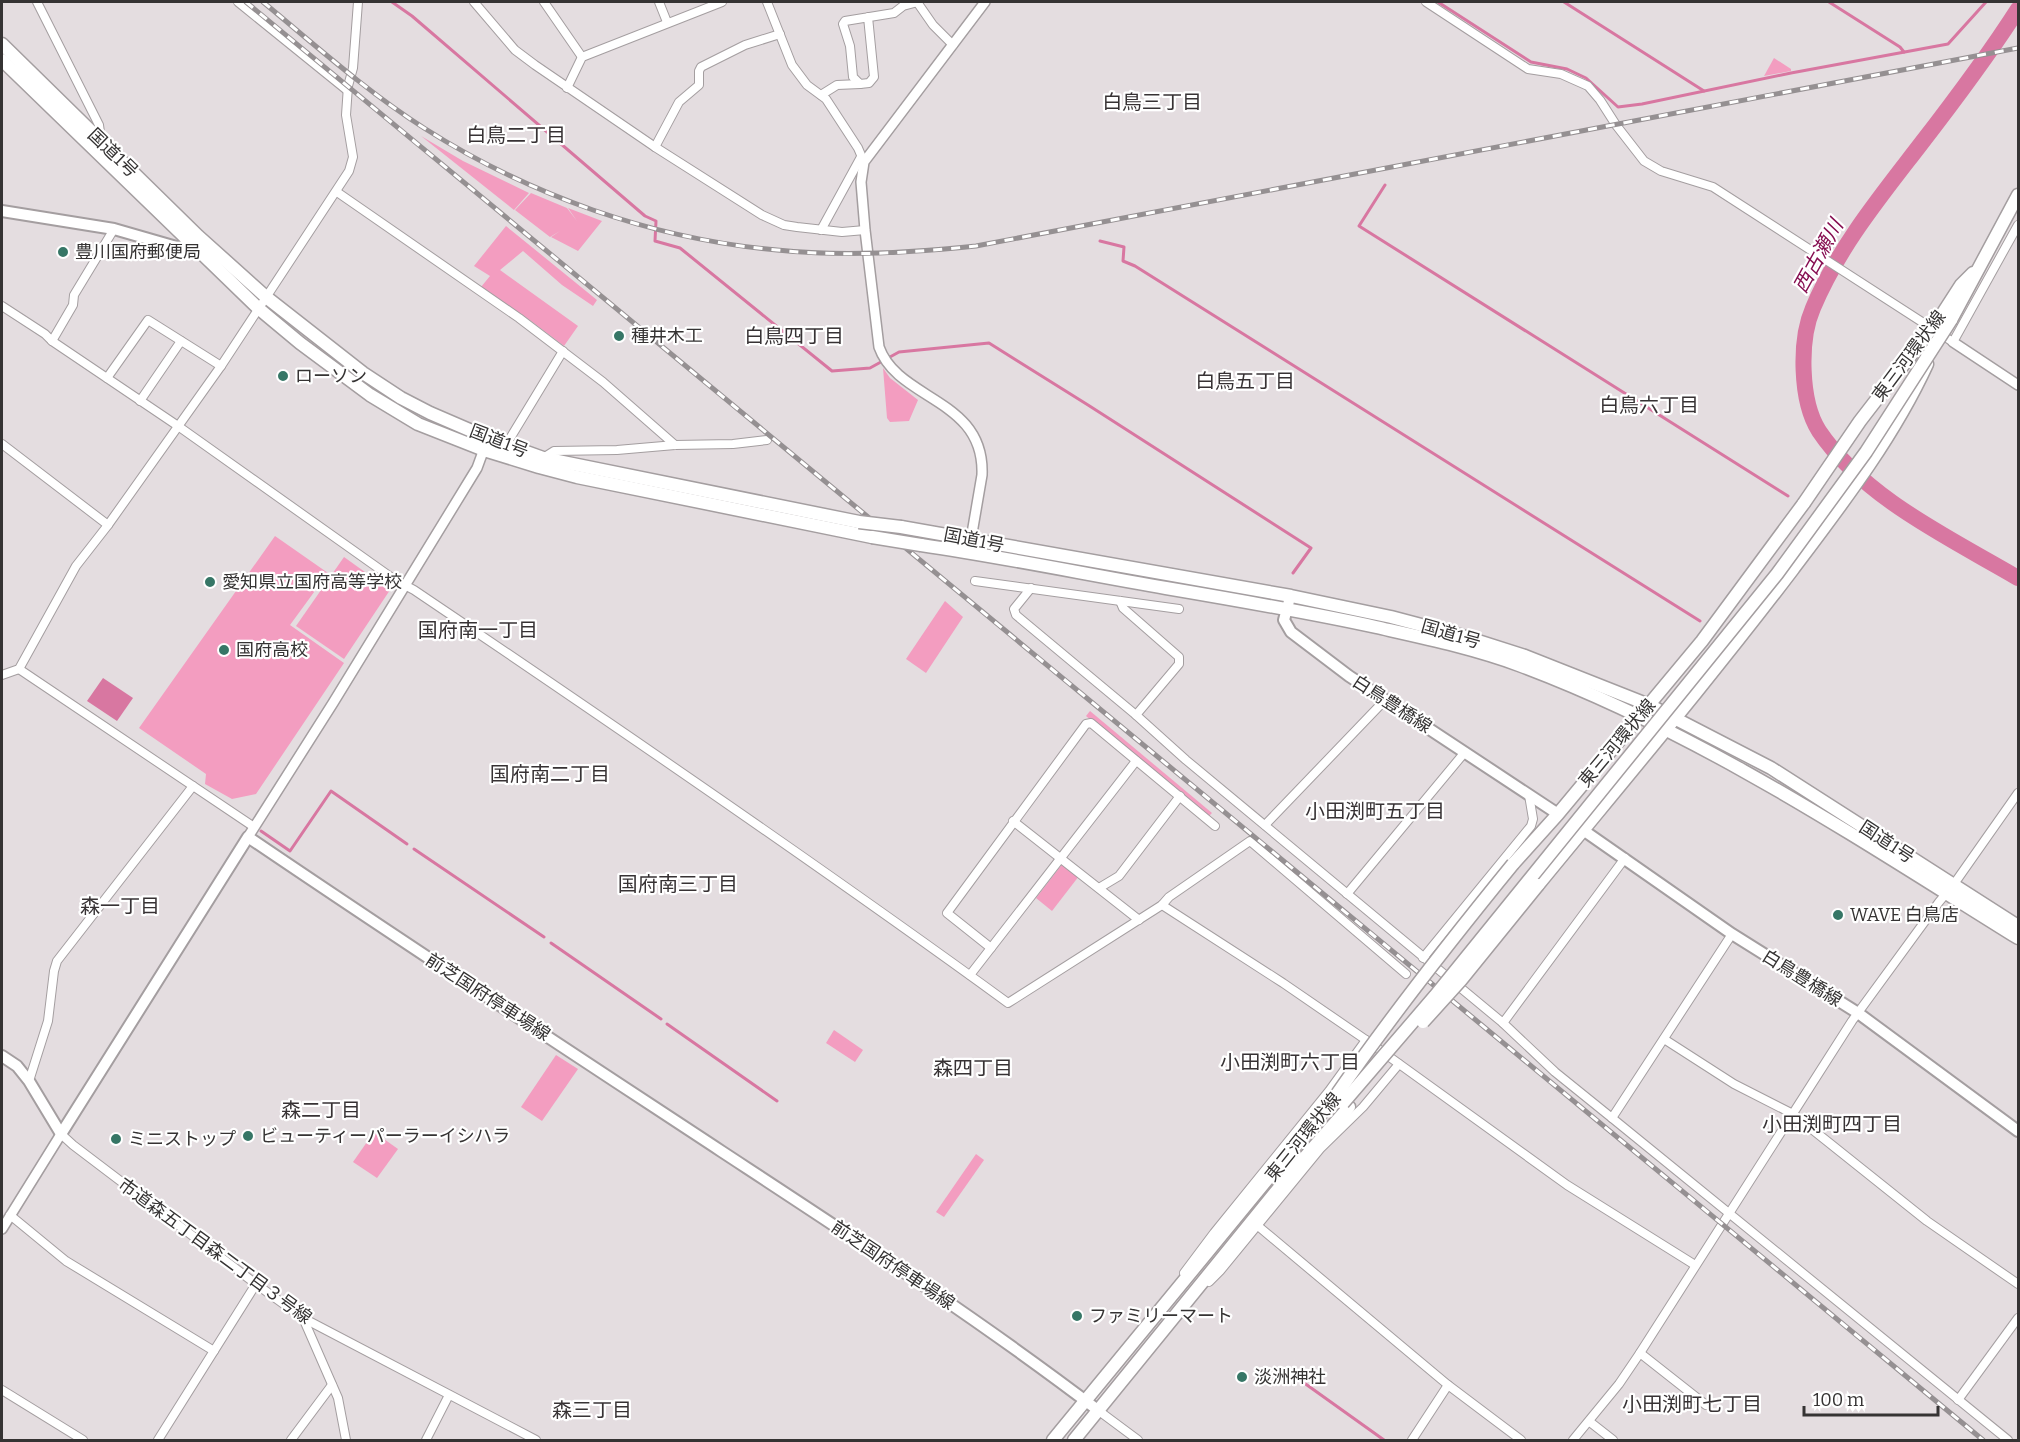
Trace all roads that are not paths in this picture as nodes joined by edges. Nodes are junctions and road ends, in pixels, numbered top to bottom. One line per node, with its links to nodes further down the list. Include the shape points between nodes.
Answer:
1 (37, 2): 23 (street, via 99,125)
2 (238, 2): 21 (street)
3 (358, 2): 21 (street)
4 (474, 2): 20 (street, via 515,50)
5 (544, 2): 17 (street)
6 (659, 2): 13 (street)
7 (722, 2): 13 (street)
8 (767, 2): 14 (street)
9 (918, 2): 12 (street, via 894,13); 16 (street)
10 (985, 2): 16 (street)
11 (1426, 2): 42 (street, via 1528,69 1561,74 1588,87 1644,161 1661,171 1713,187)
12 (868, 17): 19 (street, via 874,77 869,83); 19 (street, via 843,24 853,77)
13 (667, 22): 17 (street)
14 (780, 34): 22 (street, via 792,65 807,85); 24 (street, via 745,45 701,67 699,85 679,102)
15 (2, 44): 23 (main road, 国道1号)
16 (953, 45): 25 (street)
17 (582, 57): 20 (street)
18 (2, 60): 34 (main road, 国道1号)
19 (860, 84): 22 (street, via 837,85)
20 (567, 88): 24 (street)
21 (348, 91): 27 (street, via 346,115 353,158)
22 (821, 95): 25 (street, via 858,148)
23 (101, 142): 34 (main road, 国道1号)
24 (656, 147): 32 (street, via 772,220)
25 (862, 160): 32 (street); 33 (street)
26 (2019, 182): 35 (main road, 東三河環状線)
27 (337, 192): 36 (street); 44 (street)
28 (2019, 195): 35 (main road, 東三河環状線)
29 (2, 211): 31 (main road)
30 (2019, 225): 42 (street)
31 (114, 229): 34 (main road, via 180,248); 40 (street, via 74,295 74,305)
32 (821, 230): 33 (street)
33 (865, 230): 57 (street, via 882,356 901,375 957,415 979,447 982,475)
34 (194, 240): 36 (main road, 国道1号); 38 (main road, 国道1号)
35 (1990, 249): 39 (main road, 東三河環状線)
36 (266, 297): 38 (street); 52 (main road, 国道1号, via 363,373)
37 (2, 306): 40 (street)
38 (258, 308): 45 (street); 52 (main road, 国道1号, via 370,395 418,424)
39 (1946, 318): 43 (main road, 東三河環状線, bridge); 68 (main road, 東三河環状線, bridge, via 1860,421 1702,641)
40 (52, 341): 46 (street)
41 (180, 341): 45 (street); 46 (street, via 148,320); 48 (street)
42 (1953, 342): 47 (street)
43 (1937, 343): 71 (main road, 東三河環状線, bridge, via 1915,391 1830,521); 107 (main road, 東三河環状線, bridge, via 1853,471 1778,574 1435,996)
44 (563, 351): 53 (street); 54 (street)
45 (221, 366): 49 (street)
46 (107, 378): 48 (street)
47 (2019, 385)
48 (140, 401): 49 (street)
49 (178, 426): 56 (street); 60 (street)
50 (767, 440): 53 (street)
51 (2, 444): 56 (street)
52 (486, 444): 54 (main road, 国道1号); 58 (main road, 国道1号, bridge, via 539,467 577,477 872,537); 60 (street, via 477,468)
53 (675, 445): 55 (street, via 554,451)
54 (506, 446): 55 (main road, 国道1号)
55 (543, 458): 57 (main road, 国道1号, bridge, via 859,522)
56 (108, 525): 65 (street, via 76,566)
57 (971, 539): 58 (street); 63 (main road, 国道1号)
58 (969, 552): 63 (main road, 国道1号, via 1116,580)
59 (975, 582): 61 (street)
60 (405, 585): 83 (street); 99 (street)
61 (1031, 588): 62 (street); 69 (street, via 1014,609 1016,615)
62 (1120, 601): 64 (street); 69 (street, via 1123,608 1179,657 1179,664)
63 (1288, 602): 67 (main road, 白鳥豊橋線, via 1284,620 1291,632); 68 (main road, 国道1号, via 1391,617 1459,635); 70 (main road, 国道1号, via 1456,644 1520,665)
64 (1179, 609)
65 (19, 669): 66 (street); 75 (street)
66 (2, 675)
67 (1385, 700): 73 (main road, 白鳥豊橋線); 81 (street)
68 (1649, 705): 70 (main road, 東三河環状線); 71 (main road, 国道1号)
69 (1136, 715): 81 (street)
70 (1640, 716): 72 (main road, 国道1号); 79 (main road, 東三河環状線)
71 (1675, 717): 72 (main road, 東三河環状線); 89 (main road, 国道1号, via 1771,768)
72 (1665, 729): 84 (main road, 東三河環状線); 89 (main road, 国道1号)
73 (1464, 752): 77 (main road, 白鳥豊橋線); 90 (street)
74 (1136, 760): 78 (street); 80 (street, via 1091,723 1086,724); 86 (street)
75 (193, 786): 83 (street); 106 (street, via 57,961 48,1021)
76 (2019, 793): 89 (street)
77 (1529, 795): 79 (main road, 白鳥豊橋線); 97 (street, via 1531,826)
78 (1180, 796): 82 (street); 88 (street, via 1119,876)
79 (1558, 814): 107 (main road, 東三河環状線, bridge, via 1513,864 1379,1034)
80 (1013, 821): 86 (street); 96 (street, via 946,913)
81 (1265, 825): 90 (street)
82 (1215, 826)
83 (254, 827): 85 (street)
84 (1583, 830): 87 (main road, 白鳥豊橋線); 107 (main road, 東三河環状線, bridge, via 1461,980)
85 (248, 837): 111 (main road); 131 (main road, 前芝国府停車場線, via 866,1246)
86 (1061, 858): 88 (street); 96 (street)
87 (1625, 858): 94 (main road, 白鳥豊橋線); 101 (street)
88 (1099, 888): 92 (street)
89 (1950, 889): 93 (main road, 国道1号); 95 (main road, 国道1号); 100 (street)
90 (1347, 894): 97 (street)
91 (1162, 905): 92 (street); 98 (street, via 1250,841); 103 (street)
92 (1139, 920): 99 (street, via 1008,1003)
93 (2019, 926)
94 (1732, 934): 100 (main road, 白鳥豊橋線); 102 (street)
95 (2019, 938)
96 (991, 948): 99 (street)
97 (1423, 958): 101 (street)
98 (1406, 974)
99 (970, 975)
100 (1858, 1013): 108 (street); 110 (main road, 白鳥豊橋線)
101 (1503, 1023): 109 (street)
102 (1664, 1039): 108 (street, via 1734,1084); 109 (street)
103 (1366, 1040): 105 (street); 121 (street, via 1191,1262)
104 (2, 1056): 106 (main road)
105 (1399, 1064): 116 (street); 118 (street, via 1567,1185)
106 (29, 1081): 111 (main road)
107 (1342, 1102): 112 (main road, 東三河環状線); 115 (main road, 東三河環状線); 116 (main road, 東三河環状線)
108 (1792, 1114): 113 (street); 120 (street, via 1927,1221)
109 (1612, 1118): 113 (street)
110 (2019, 1131)
111 (62, 1134): 114 (street); 119 (street, 市道森五丁目森二丁目３号線)
112 (1286, 1168): 115 (main road, 東三河環状線); 116 (main road, 東三河環状線)
113 (1730, 1212): 118 (street); 130 (street)
114 (10, 1215): 117 (street); 124 (street, via 66,1261)
115 (1240, 1215): 121 (main road, 東三河環状線)
116 (1256, 1223): 127 (street); 133 (main road, 東三河環状線)
117 (2, 1229)
118 (1695, 1265): 125 (street)
119 (256, 1284): 122 (street, 市道森五丁目森二丁目３号線); 124 (street)
120 (2019, 1284)
121 (1173, 1292): 131 (main road, 東三河環状線)
122 (303, 1317): 126 (street); 129 (street, 市道森五丁目森二丁目３号線)
123 (2019, 1318): 130 (street)
124 (214, 1351): 136 (street)
125 (1640, 1353): 132 (street); 134 (street)
126 (333, 1385): 137 (street); 138 (street)
127 (1448, 1385): 144 (street); 145 (street)
128 (2, 1390): 135 (street)
129 (449, 1395): 139 (street); 140 (street, 市道森五丁目森二丁目３号線)
130 (1958, 1400): 148 (street)
131 (1085, 1401): 133 (main road, 前芝国府停車場線); 141 (main road, 東三河環状線)
132 (1706, 1405)
133 (1099, 1411): 142 (main road, 東三河環状線); 143 (street)
134 (1590, 1422): 146 (street); 147 (street)
135 (82, 1440)
136 (158, 1440)
137 (291, 1440)
138 (346, 1440)
139 (426, 1440)
140 (536, 1440)
141 (1053, 1440)
142 (1074, 1440)
143 (1138, 1440)
144 (1412, 1440)
145 (1521, 1440)
146 (1574, 1440)
147 (1613, 1440)
148 (2008, 1440)

